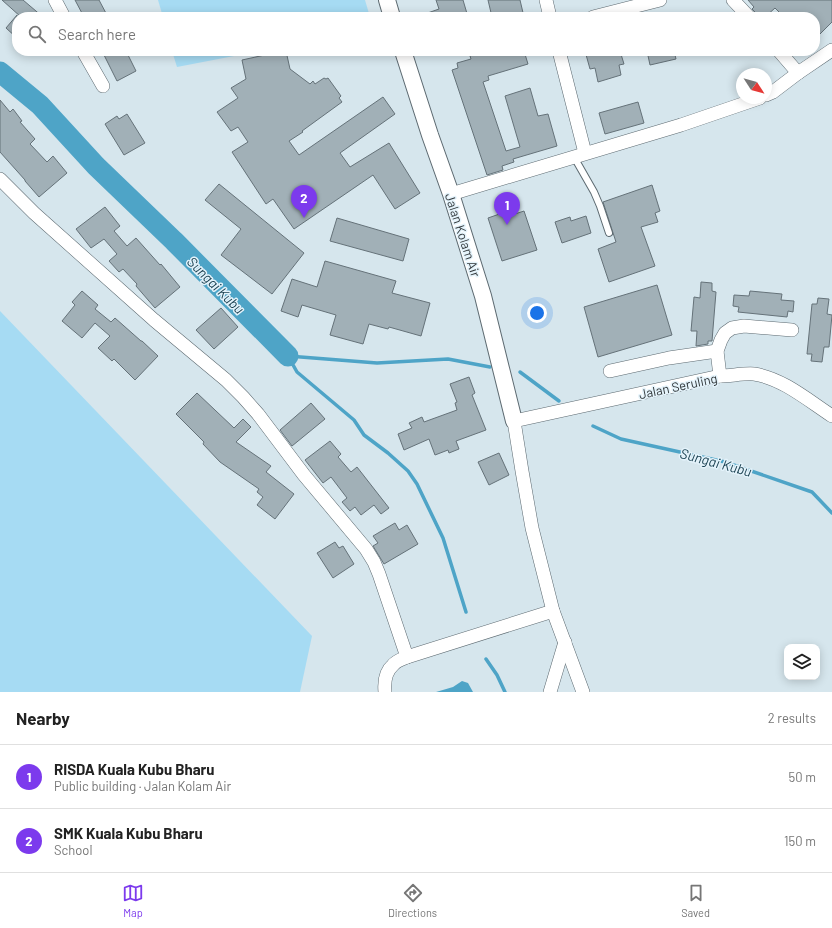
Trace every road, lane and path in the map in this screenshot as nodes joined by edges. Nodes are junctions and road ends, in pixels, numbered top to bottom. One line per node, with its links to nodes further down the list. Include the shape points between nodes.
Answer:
1 (55, 0): 6 (street)
2 (387, 0): 7 (street)
3 (546, 0): 8 (street)
4 (660, 0): 9 (street)
5 (733, 0): 10 (street)
6 (61, 12)
7 (391, 12)
8 (549, 12)
9 (613, 12)
10 (744, 12)
11 (832, 50): 16 (street)
12 (86, 56): 17 (street)
13 (404, 56): 22 (street, Jalan Kolam Air)
14 (560, 56): 20 (street)
15 (783, 56): 16 (street)
16 (798, 73): 18 (street)
17 (103, 86)
18 (772, 92)
19 (742, 104): 20 (street)
20 (579, 155): 22 (street); 23 (lane)
21 (0, 179): 32 (street, via 34,213 154,320 226,380 253,408 304,475 366,549 379,574)
22 (451, 194): 29 (street, Jalan Kolam Air, via 483,296)
23 (609, 233)
24 (792, 330): 25 (street, via 744,326 732,328 725,333)
25 (717, 351): 26 (street); 27 (street)
26 (610, 370)
27 (720, 376): 28 (street, Jalan Seruling, via 753,374 769,378); 29 (street, Jalan Seruling)
28 (832, 416)
29 (514, 421): 30 (street, via 532,528)
30 (553, 611): 31 (street); 32 (street)
31 (565, 642): 34 (street); 35 (street)
32 (407, 656): 33 (street, via 393,664 387,674)
33 (386, 692)
34 (550, 692)
35 (583, 692)

